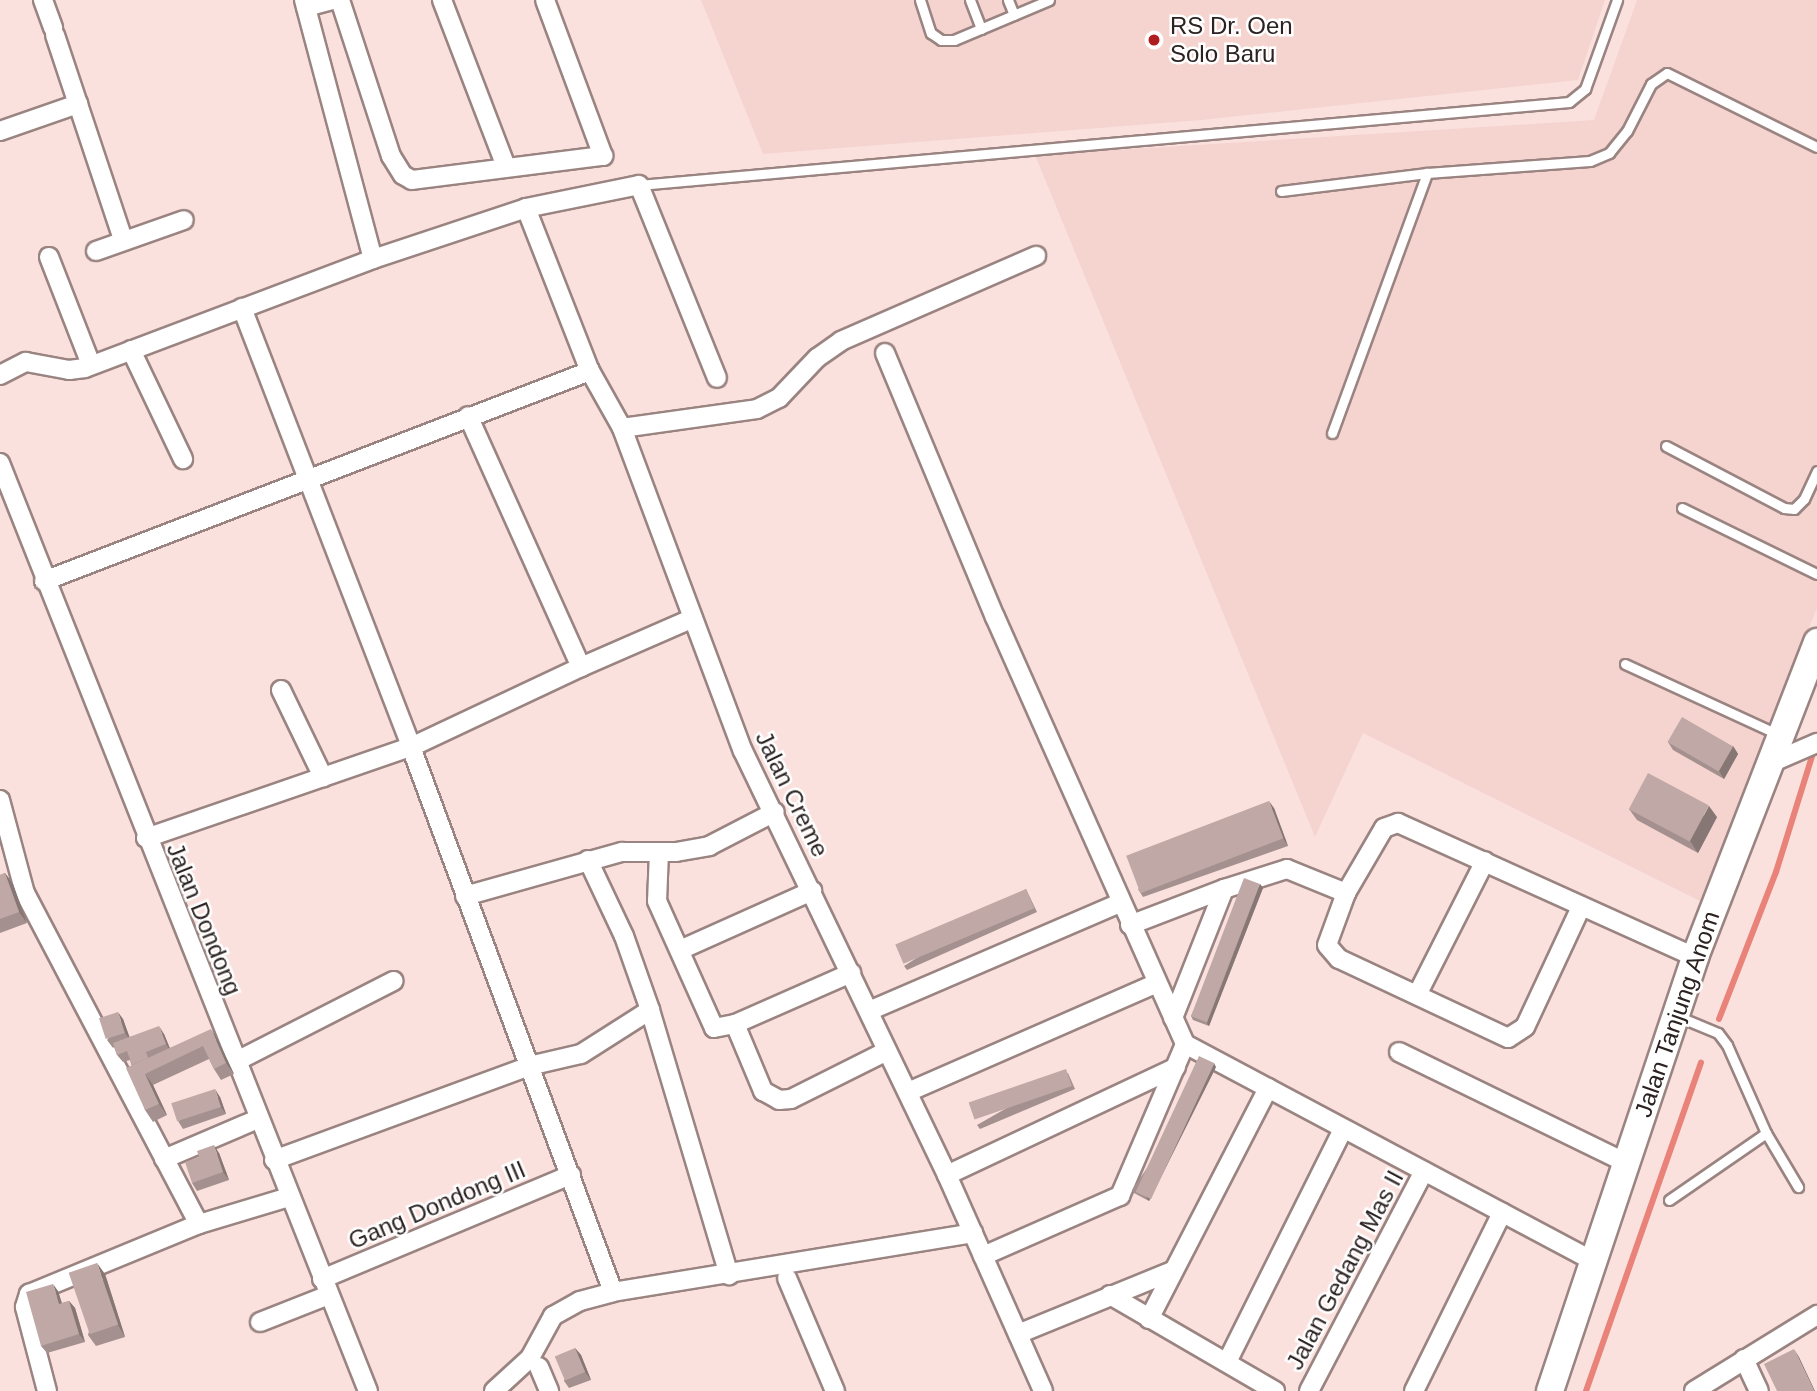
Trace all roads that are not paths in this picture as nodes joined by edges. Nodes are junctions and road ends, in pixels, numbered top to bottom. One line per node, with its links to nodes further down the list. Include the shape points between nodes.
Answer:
1 (43, 0): 14 (street)
2 (332, 0): 11 (street)
3 (340, 0): 17 (street, via 391,156 403,175 412,180)
4 (443, 0): 17 (street)
5 (545, 0): 17 (street, via 604,152 596,159)
6 (920, 0): 13 (lane, via 931,33 941,40)
7 (970, 0): 13 (lane)
8 (1008, 0): 12 (lane)
9 (1049, 0): 12 (lane)
10 (1617, 0): 19 (lane, via 1585,89 1569,102)
11 (305, 4): 27 (street)
12 (1014, 15): 13 (lane)
13 (981, 29)
14 (78, 104): 15 (street); 23 (street)
15 (0, 131)
16 (1817, 147): 18 (lane, via 1667,73 1651,84 1627,131 1609,153 1590,161)
17 (506, 167)
18 (1427, 173): 20 (lane); 37 (lane)
19 (639, 186): 21 (street); 34 (street)
20 (1281, 191)
21 (526, 208): 27 (street); 32 (street, Jalan Creme)
22 (184, 220): 23 (street)
23 (123, 240): 24 (street)
24 (96, 251)
25 (1036, 256): 36 (street, via 841,341 817,358 779,398 757,409)
26 (50, 257): 31 (street)
27 (373, 259): 28 (street)
28 (242, 308): 29 (street); 42 (street)
29 (131, 350): 31 (street); 39 (street)
30 (885, 353): 66 (street)
31 (91, 365): 33 (street, via 69,370 26,362)
32 (590, 371): 35 (street); 36 (street, Jalan Creme)
33 (0, 375)
34 (717, 378)
35 (468, 416): 42 (street); 49 (street)
36 (622, 428): 46 (street, Jalan Creme)
37 (1332, 433)
38 (1665, 446): 41 (lane, via 1783,508 1794,509 1804,499)
39 (183, 458)
40 (0, 463): 45 (street, Jalan Dondong)
41 (1817, 471)
42 (307, 479): 45 (street); 53 (street)
43 (1682, 508): 44 (lane)
44 (1817, 575)
45 (44, 581): 58 (street, Jalan Dondong)
46 (693, 618): 49 (street); 57 (street, Jalan Creme, via 743,751)
47 (1817, 642): 51 (main road, Jalan Tanjung Anom)
48 (1625, 664): 51 (lane)
49 (581, 667): 53 (street)
50 (281, 690): 55 (street)
51 (1778, 735): 54 (main road, Jalan Tanjung Anom)
52 (1817, 743): 54 (street)
53 (411, 747): 55 (street); 65 (street)
54 (1766, 765): 70 (main road, Jalan Tanjung Anom)
55 (323, 777): 58 (street)
56 (0, 800): 91 (street, via 24,893)
57 (775, 812): 59 (street, via 709,846); 63 (street, Jalan Creme)
58 (146, 838): 83 (street, Jalan Dondong)
59 (659, 852): 60 (street, via 622,852); 69 (street, via 657,901)
60 (588, 860): 65 (street); 75 (street, via 624,936)
61 (1485, 861): 64 (street, via 1404,825 1390,824); 67 (street); 74 (street)
62 (1224, 890): 64 (street, via 1287,869); 68 (street); 78 (street)
63 (812, 891): 69 (street); 71 (street, Jalan Creme)
64 (1346, 893): 74 (street, via 1327,938 1331,953)
65 (465, 896): 84 (street)
66 (1120, 903): 68 (street); 76 (street)
67 (1581, 907): 70 (street); 74 (street, via 1517,1036 1499,1036)
68 (1130, 925): 73 (street)
69 (680, 950): 79 (street, via 711,1026)
70 (1695, 957): 77 (main road, Jalan Tanjung Anom)
71 (851, 973): 76 (street, Jalan Creme); 79 (street)
72 (393, 981): 83 (street)
73 (1157, 983): 78 (street); 87 (street)
74 (1417, 995)
75 (650, 1010): 84 (street, via 581,1054); 106 (street)
76 (869, 1011): 81 (street, Jalan Creme)
77 (1677, 1016): 90 (lane, via 1718,1034 1727,1045); 93 (main road, Jalan Tanjung Anom)
78 (1173, 1018): 80 (street)
79 (735, 1024): 81 (street, via 764,1091 779,1100 791,1099)
80 (1185, 1044): 85 (street); 86 (street)
81 (887, 1051): 87 (street, Jalan Creme)
82 (1399, 1052): 93 (street)
83 (234, 1062): 88 (street, Jalan Dondong)
84 (529, 1066): 92 (street); 95 (street)
85 (1176, 1067): 96 (street); 103 (street, via 1119,1196)
86 (1268, 1088): 89 (street); 105 (street)
87 (908, 1092): 96 (street, Jalan Creme)
88 (258, 1119): 91 (street); 92 (street, Jalan Dondong)
89 (1343, 1129): 94 (street); 116 (street)
90 (1766, 1133): 97 (lane); 99 (lane)
91 (164, 1159): 101 (street)
92 (274, 1160): 98 (street, Jalan Dondong)
93 (1625, 1162): 104 (main road, Jalan Tanjung Anom)
94 (1424, 1171): 100 (street); 125 (street, Jalan Gedang Mas II)
95 (571, 1175): 108 (street, Gang Dondong III); 109 (street)
96 (947, 1175): 102 (street, Jalan Creme)
97 (1798, 1187)
98 (289, 1197): 101 (street); 108 (street, Jalan Dondong)
99 (1669, 1200)
100 (1502, 1213): 104 (street); 126 (street)
101 (199, 1224): 118 (street, via 29,1294 26,1307)
102 (973, 1233): 103 (street, Jalan Creme); 106 (street)
103 (983, 1256): 114 (street, Jalan Creme)
104 (1592, 1260): 127 (main road, Jalan Tanjung Anom)
105 (1172, 1271): 110 (street); 112 (street)
106 (729, 1275): 109 (street)
107 (787, 1278): 122 (street)
108 (326, 1287): 113 (street, Gang Dondong III); 119 (street, Jalan Dondong)
109 (613, 1292): 120 (street, via 553,1316 530,1358)
110 (1110, 1295): 112 (street); 114 (street)
111 (1817, 1315): 115 (street)
112 (1149, 1319): 116 (street)
113 (260, 1322)
114 (1018, 1334): 123 (street, Jalan Creme)
115 (1744, 1359): 128 (street); 129 (street)
116 (1227, 1362): 124 (street)
117 (539, 1367): 121 (street)
118 (47, 1391)
119 (368, 1391)
120 (494, 1391)
121 (549, 1391)
122 (835, 1391)
123 (1043, 1391)
124 (1275, 1391)
125 (1309, 1391)
126 (1414, 1391)
127 (1550, 1391)
128 (1694, 1391)
129 (1759, 1391)

